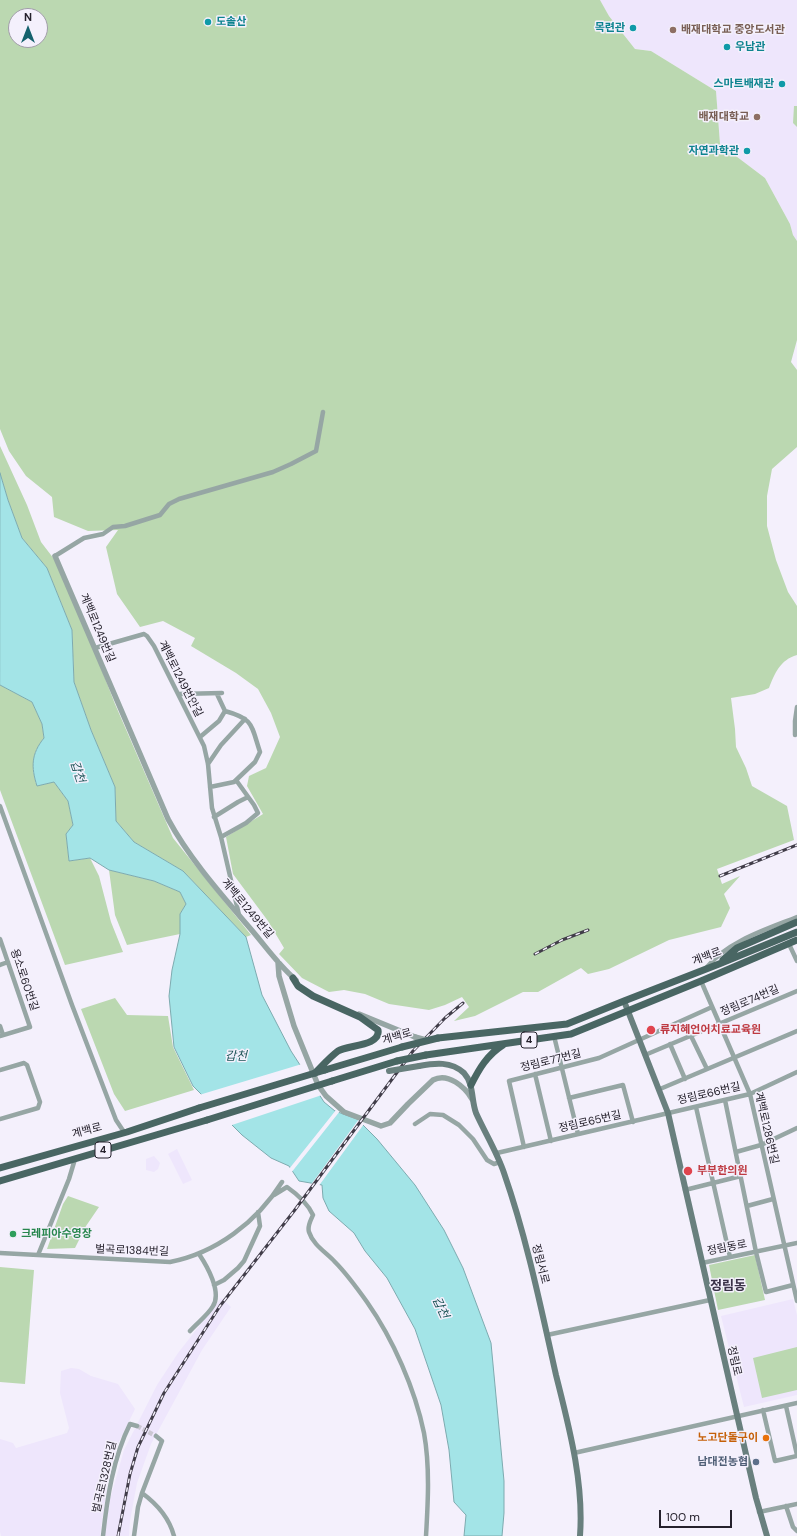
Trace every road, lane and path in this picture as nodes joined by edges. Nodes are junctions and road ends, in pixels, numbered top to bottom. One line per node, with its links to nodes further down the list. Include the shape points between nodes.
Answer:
1 (323, 412): 2 (street, 계백로1249번길, via 316,451 305,457 273,472 179,499 169,504 160,515 113,527 103,534 84,538)
2 (55, 556): 3 (street, 계백로1249번길)
3 (95, 648): 4 (street, 계백로1249번안길, via 140,634 148,636); 18 (street, 계백로1249번길, via 177,837)
4 (179, 694): 6 (street, via 220,693); 10 (street, 계백로1249번안길)
5 (797, 707): 8 (street)
6 (225, 711): 7 (street); 10 (street, 계백로1249번안길)
7 (245, 719): 11 (street, via 221,745); 12 (street, via 250,724 260,752 255,762)
8 (796, 721): 9 (street)
9 (795, 735)
10 (200, 737): 11 (street, 계백로1249번안길)
11 (208, 764): 13 (street, 계백로1249번안길)
12 (236, 780): 13 (street); 14 (street)
13 (210, 787): 16 (street, 계백로1249번안길)
14 (248, 798): 16 (street); 17 (street, via 258,814)
15 (0, 806): 69 (street, via 72,1005 116,1120)
16 (214, 817): 17 (street, 계백로1249번안길)
17 (221, 837): 18 (street, 계백로1249번안길)
18 (239, 915): 27 (street, 계백로1249번길)
19 (797, 917): 30 (street, via 740,942 714,959)
20 (797, 922): 28 (main road, via 736,948)
21 (797, 932): 28 (main road, 계백로 / 4)
22 (0, 939): 26 (street, 용소로60번길)
23 (797, 940): 24 (main road, 계백로 / 4)
24 (789, 944): 25 (street); 32 (main road, 계백로 / 4)
25 (797, 961)
26 (8, 962): 29 (street); 40 (street, 용소로60번길, via 30,1027)
27 (278, 962): 31 (street, 계백로1249번길); 61 (street, via 279,976 294,1026 318,1085 337,1107 384,1126 438,1077 453,1081)
28 (719, 964): 30 (main road, 계백로 / 4)
29 (0, 965)
30 (706, 969): 34 (main road, 계백로 / 4)
31 (293, 978): 43 (street, 계백로1249번길, bridge, via 317,995); 51 (main road, via 298,986 313,996 360,1017 378,1030 377,1038 338,1051)
32 (701, 981): 35 (street, 계백로1286번길); 36 (main road, 계백로 / 4)
33 (797, 991): 37 (street, 정림로74번길)
34 (624, 1001): 36 (main road, 정림로); 43 (main road, 계백로 / 4, bridge, via 567,1024)
35 (712, 1007): 37 (street, 계백로1286번길); 44 (street)
36 (628, 1011): 41 (main road, 계백로 / 4, via 571,1034); 44 (main road, 정림로)
37 (719, 1024): 42 (street, 정림로74번길); 48 (street, 계백로1286번길)
38 (0, 1026): 40 (street)
39 (797, 1031): 48 (street)
40 (2, 1036)
41 (554, 1036): 45 (main road, 계백로 / 4); 50 (street)
42 (691, 1036): 46 (street, 정림로74번길); 52 (street)
43 (426, 1040): 51 (main road, 계백로 / 4, bridge)
44 (638, 1040): 47 (main road, 정림로); 50 (street, 정림로77번길, via 599,1058)
45 (503, 1044): 49 (main road, 계백로 / 4, bridge, via 397,1060); 57 (main road, via 484,1063)
46 (670, 1044): 47 (street, 정림로74번길); 56 (street)
47 (645, 1056): 58 (main road, 정림로)
48 (734, 1058): 52 (street); 59 (street, 계백로1286번길)
49 (377, 1066): 57 (main road, bridge, via 389,1071 434,1063 450,1064 465,1074); 76 (main road, 계백로 / 4, bridge)
50 (562, 1067): 55 (street, 정림로77번길); 60 (street)
51 (324, 1068): 69 (main road, 계백로 / 4, bridge, via 315,1073)
52 (707, 1069): 56 (street)
53 (0, 1070): 65 (street, via 24,1063 28,1065 40,1102 38,1108)
54 (797, 1072): 59 (street, 정림로66번길)
55 (535, 1074): 71 (street, 정림로65번길); 73 (street, 정림로77번길, via 509,1081)
56 (685, 1079): 58 (street)
57 (471, 1085): 61 (main road, 정림서로)
58 (660, 1089): 64 (main road, 정림로)
59 (750, 1094): 62 (street, 정림로66번길); 72 (street, 계백로1286번길)
60 (569, 1098): 66 (street, 정림로65번길, via 623,1085); 70 (street)
61 (472, 1099): 75 (main road, 정림서로, via 476,1113)
62 (725, 1100): 63 (street, 정림로66번길); 74 (street)
63 (696, 1107): 64 (street, 정림로66번길); 82 (street)
64 (668, 1113): 66 (street, 정림로65번길); 83 (main road, 정림로)
65 (0, 1120)
66 (632, 1122): 70 (street, 정림로65번길)
67 (415, 1124): 77 (street, via 430,1114 443,1115 459,1124 473,1138 487,1160 494,1164)
68 (797, 1128): 72 (street)
69 (124, 1132): 78 (main road, 계백로 / 4)
70 (578, 1134): 71 (street, 정림로65번길)
71 (551, 1141): 73 (street, 정림로65번길)
72 (761, 1145): 74 (street); 85 (street, 계백로1286번길)
73 (524, 1147): 75 (street, 정림로65번길)
74 (736, 1152): 79 (street)
75 (497, 1153): 77 (main road, 정림서로)
76 (76, 1159): 80 (main road, 계백로 / 4); 93 (street)
77 (500, 1162): 101 (main road, 정림서로, via 514,1204)
78 (0, 1168)
79 (741, 1176): 82 (street); 86 (street)
80 (0, 1181)
81 (282, 1182): 84 (street, 벌곡로1384번길)
82 (713, 1183): 83 (street); 94 (street)
83 (685, 1190): 95 (main road, 정림로)
84 (274, 1194): 87 (street, 벌곡로1384번길); 118 (street, via 287,1187 312,1211 309,1232 335,1261 380,1320 411,1388 424,1434 428,1474)
85 (774, 1199): 86 (street); 89 (street, 계백로1286번길)
86 (747, 1206): 91 (street)
87 (258, 1212): 92 (street, 벌곡로1384번길, via 241,1228); 96 (street, via 260,1226 244,1261 224,1280)
88 (797, 1243): 89 (street, 정림동로)
89 (784, 1246): 91 (street, 정림동로); 97 (street, 계백로1286번길)
90 (0, 1252): 93 (street, 벌곡로1384번길)
91 (756, 1252): 94 (street, 정림동로); 97 (street, 정림동로, via 766,1292)
92 (199, 1254): 93 (street, 벌곡로1384번길, via 170,1262); 96 (street)
93 (38, 1255)
94 (730, 1257): 95 (street, 정림동로)
95 (702, 1263): 98 (main road, 정림로)
96 (214, 1285): 100 (street, via 216,1301)
97 (793, 1285): 99 (street, 계백로1286번길)
98 (710, 1300): 101 (street); 105 (main road, 정림로)
99 (797, 1301)
100 (190, 1331)
101 (547, 1335): 108 (main road, 정림서로)
102 (797, 1403): 103 (street)
103 (786, 1406): 104 (street); 109 (street)
104 (763, 1410): 105 (street); 109 (street, via 775,1461)
105 (737, 1417): 108 (street); 113 (main road, 정림로)
106 (137, 1426): 115 (street, 벌곡로1328번길, via 130,1424 117,1459)
107 (156, 1436): 110 (street, via 162,1440)
108 (574, 1453): 119 (main road, 정림서로, via 580,1507)
109 (797, 1456)
110 (142, 1493): 116 (street); 117 (street, via 160,1509)
111 (797, 1504): 112 (street)
112 (786, 1506): 113 (street); 114 (street, via 793,1527)
113 (759, 1512): 120 (main road, 정림로)
114 (797, 1531)
115 (103, 1536)
116 (134, 1536)
117 (174, 1536)
118 (426, 1536)
119 (580, 1536)
120 (767, 1536)

